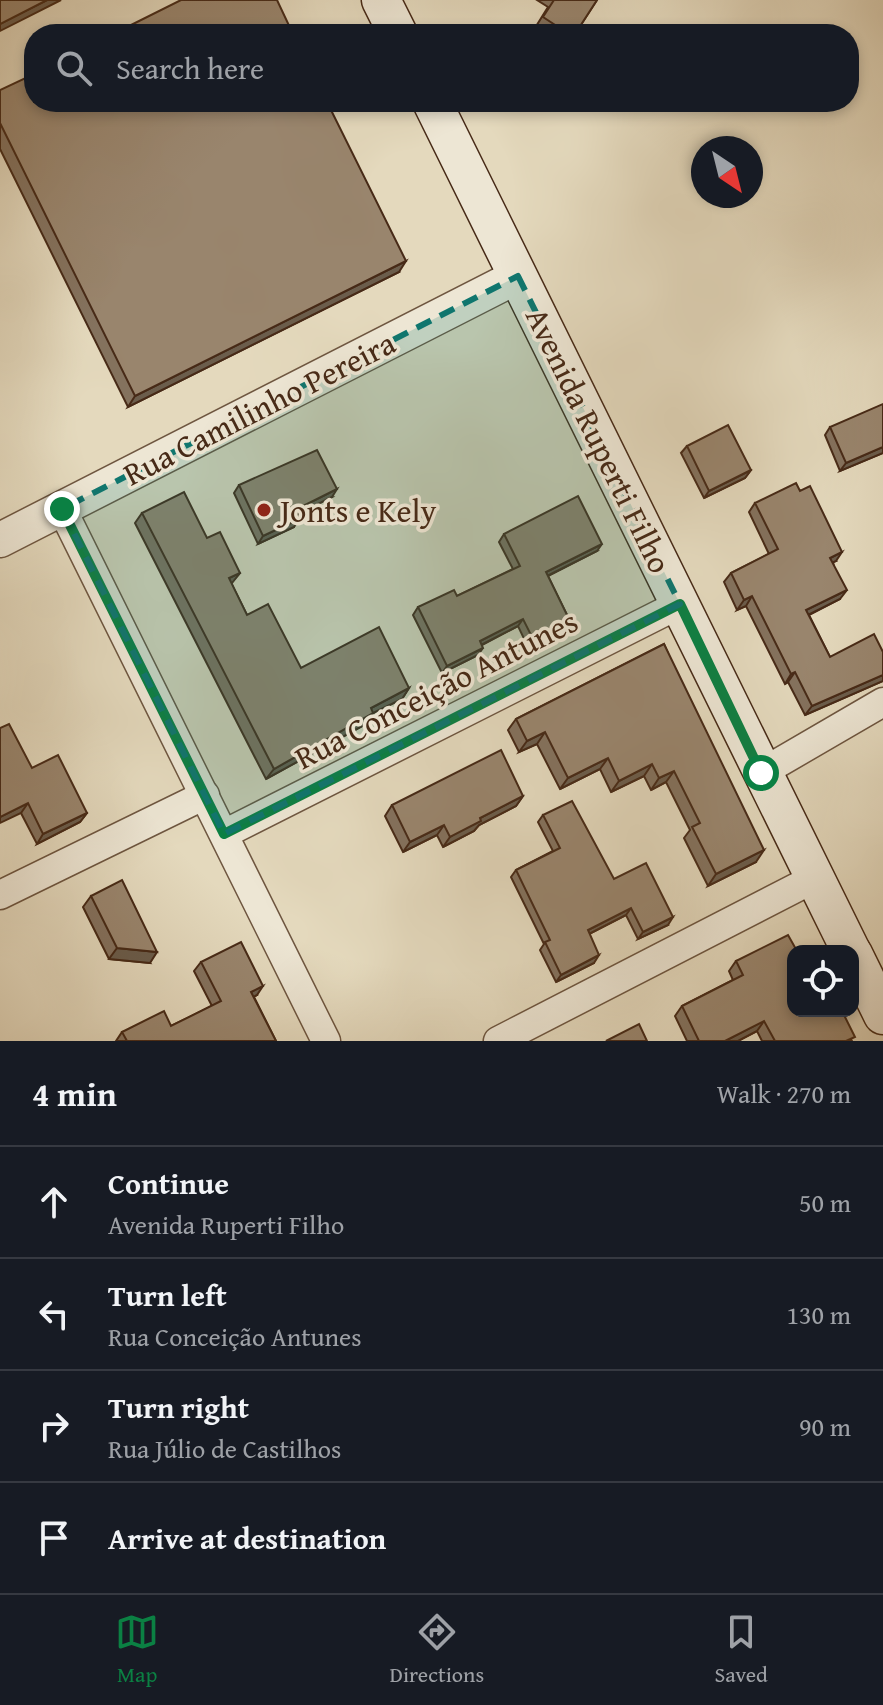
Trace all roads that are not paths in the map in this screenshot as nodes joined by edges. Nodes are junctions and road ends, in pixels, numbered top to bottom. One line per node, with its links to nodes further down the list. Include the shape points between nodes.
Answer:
1 (381, 0): 2 (main road)
2 (393, 24)
3 (437, 112): 4 (main road, Avenida Ruperti Filho)
4 (518, 276): 5 (street, Rua Camilinho Pereira); 7 (main road, Avenida Ruperti Filho)
5 (62, 509): 6 (street, Rua Camilinho Pereira); 10 (street)
6 (0, 540)
7 (680, 604): 9 (main road, Avenida Ruperti Filho); 11 (street, Rua Conceição Antunes)
8 (883, 702): 9 (street)
9 (761, 773): 12 (main road, Avenida Ruperti Filho)
10 (205, 795): 11 (street); 13 (street)
11 (224, 834): 17 (street)
12 (815, 878): 14 (main road, Avenida Ruperti Filho); 18 (street)
13 (0, 895)
14 (848, 945)
15 (859, 966): 16 (main road, Avenida Ruperti Filho)
16 (883, 1015)
17 (326, 1041)
18 (498, 1041)

